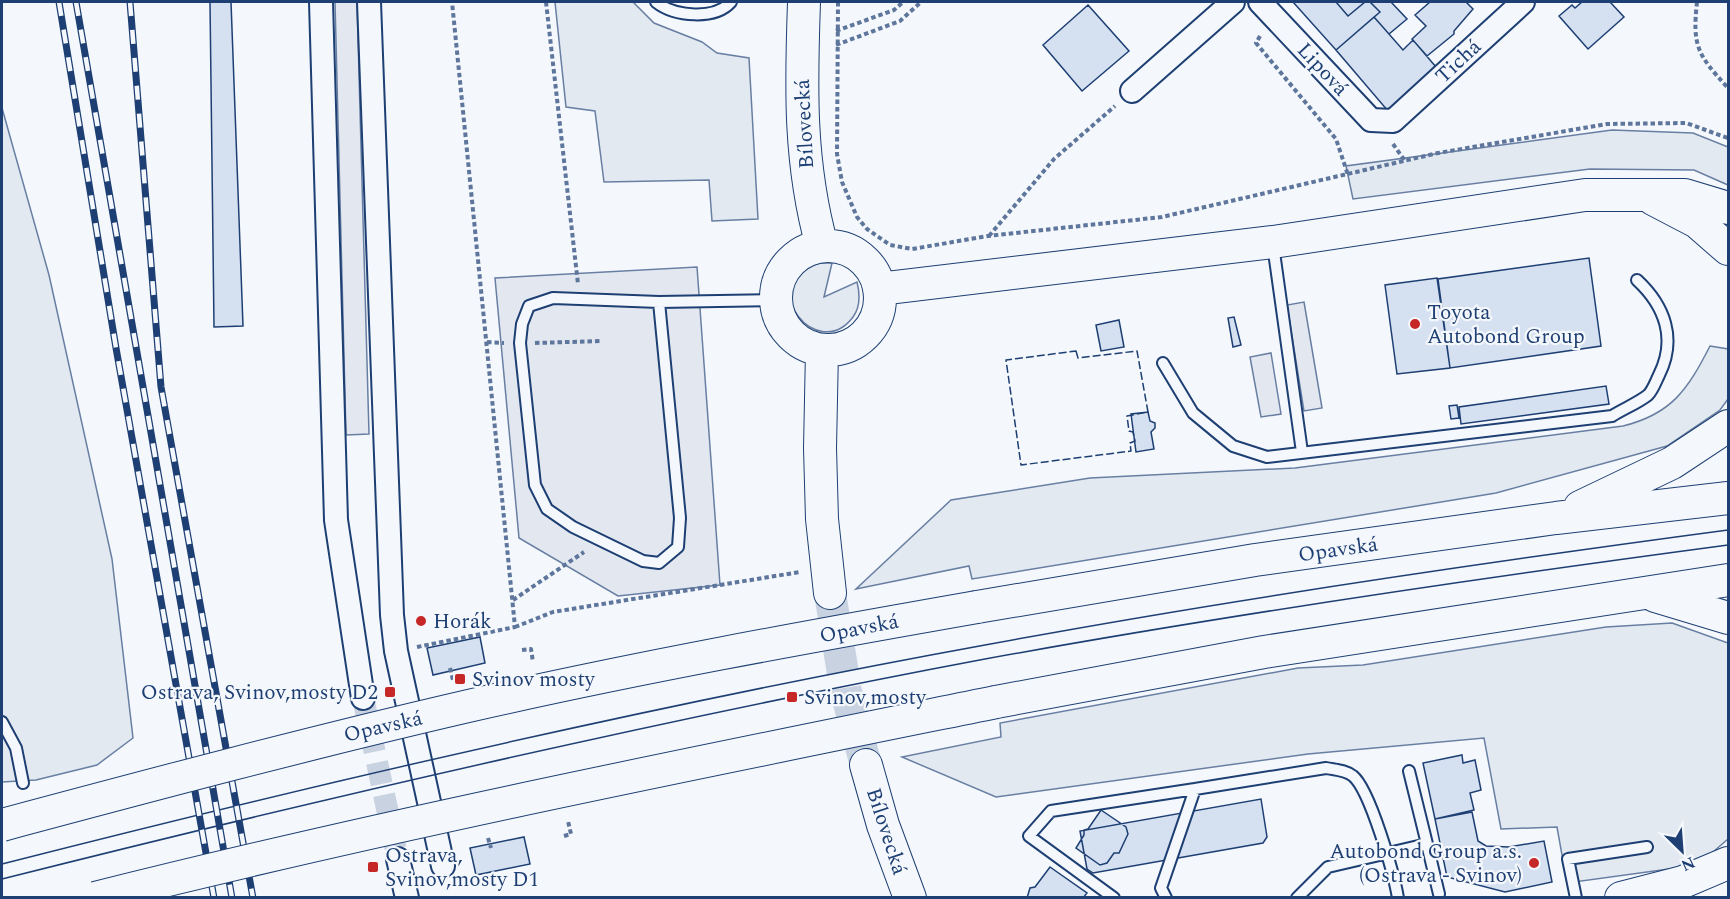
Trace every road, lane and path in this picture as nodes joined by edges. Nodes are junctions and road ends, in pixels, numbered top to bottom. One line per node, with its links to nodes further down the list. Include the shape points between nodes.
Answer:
1 (321, 2): 55 (street, via 336,520)
2 (369, 2): 51 (street)
3 (452, 2): 34 (path)
4 (546, 2): 30 (path)
5 (656, 2): 6 (lane, via 694,15 715,13)
6 (731, 2)
7 (804, 2): 26 (main road, Bílovecká, via 803,150 811,208)
8 (838, 2): 15 (path)
9 (903, 2): 15 (path, via 894,10)
10 (921, 2): 16 (path, via 900,21)
11 (1233, 2): 18 (street)
12 (1523, 2): 19 (street, Tichá)
13 (1697, 2): 17 (path, via 1698,50)
14 (1266, 7): 19 (street, Lipová, via 1371,120); 21 (path, via 1256,43 1336,139)
15 (836, 31): 16 (path)
16 (836, 45): 24 (path, via 839,171 857,217 890,245 912,249)
17 (1728, 88)
18 (1132, 91): 24 (path, via 1054,159)
19 (1393, 121)
20 (1728, 138): 21 (path, via 1686,123 1608,124 1438,153)
21 (1348, 175): 24 (path, via 1162,216)
22 (1647, 196): 23 (main road, via 1700,198); 25 (main road, via 1585,195); 27 (main road, via 1697,222)
23 (1728, 208)
24 (988, 236)
25 (1273, 242): 29 (main road); 39 (lane)
26 (822, 246): 29 (main road, via 850,250 862,259 872,269); 31 (main road, via 794,258 780,277)
27 (1728, 249)
28 (1636, 280): 39 (lane, via 1653,295 1663,314 1669,335 1665,362 1649,394 1612,416)
29 (879, 290): 36 (main road, via 880,306 866,334 853,344)
30 (580, 299): 32 (lane); 35 (lane, via 553,298 529,306)
31 (776, 300): 32 (lane); 36 (main road, via 782,324 790,334 805,345)
32 (659, 302): 42 (lane, via 680,518 678,547 659,563 643,561)
33 (602, 341): 35 (path)
34 (487, 342): 35 (path); 47 (path)
35 (520, 343): 42 (lane, via 536,485 547,509 573,527)
36 (822, 350): 46 (main road, via 822,519)
37 (1163, 363): 39 (lane, via 1193,413 1233,446 1267,457)
38 (1728, 426): 41 (main road, via 1692,452)
39 (1302, 452)
40 (1728, 498): 41 (main road, Opavská)
41 (1556, 518): 62 (main road, Opavská, bridge, via 1255,560 749,649 468,706 258,756)
42 (602, 539): 47 (path)
43 (807, 570): 49 (path, via 553,612)
44 (1728, 580): 45 (main road)
45 (1639, 592): 48 (main road); 74 (main road, bridge, via 1264,652 996,702 404,825)
46 (830, 593)
47 (513, 600): 49 (path)
48 (1728, 618)
49 (514, 627): 51 (path)
50 (522, 650): 52 (path, via 531,649)
51 (396, 651): 71 (street)
52 (534, 662)
53 (450, 668): 54 (path)
54 (453, 680)
55 (363, 698)
56 (2, 722): 59 (lane, via 16,748)
57 (866, 765): 76 (main road, Bílovecká)
58 (1409, 771): 65 (lane)
59 (23, 783)
60 (1195, 789): 68 (lane, via 1326,768 1346,772 1365,794); 77 (lane, via 1051,811 1029,836); 78 (lane, via 1161,888)
61 (568, 821): 63 (path, via 571,834)
62 (2, 825)
63 (564, 836)
64 (489, 838): 66 (path)
65 (1427, 844): 68 (lane); 73 (lane)
66 (491, 848)
67 (1647, 848): 81 (lane, via 1568,859)
68 (1386, 853): 79 (lane, via 1328,867); 80 (lane)
69 (398, 859): 75 (street)
70 (1728, 863): 82 (main road, via 1683,882)
71 (443, 866)
72 (1728, 888): 83 (main road)
73 (1439, 894)
74 (95, 897)
75 (407, 897)
76 (910, 897)
77 (1114, 897)
78 (1166, 897)
79 (1297, 897)
80 (1398, 897)
81 (1576, 897)
82 (1621, 897)
83 (1705, 897)

